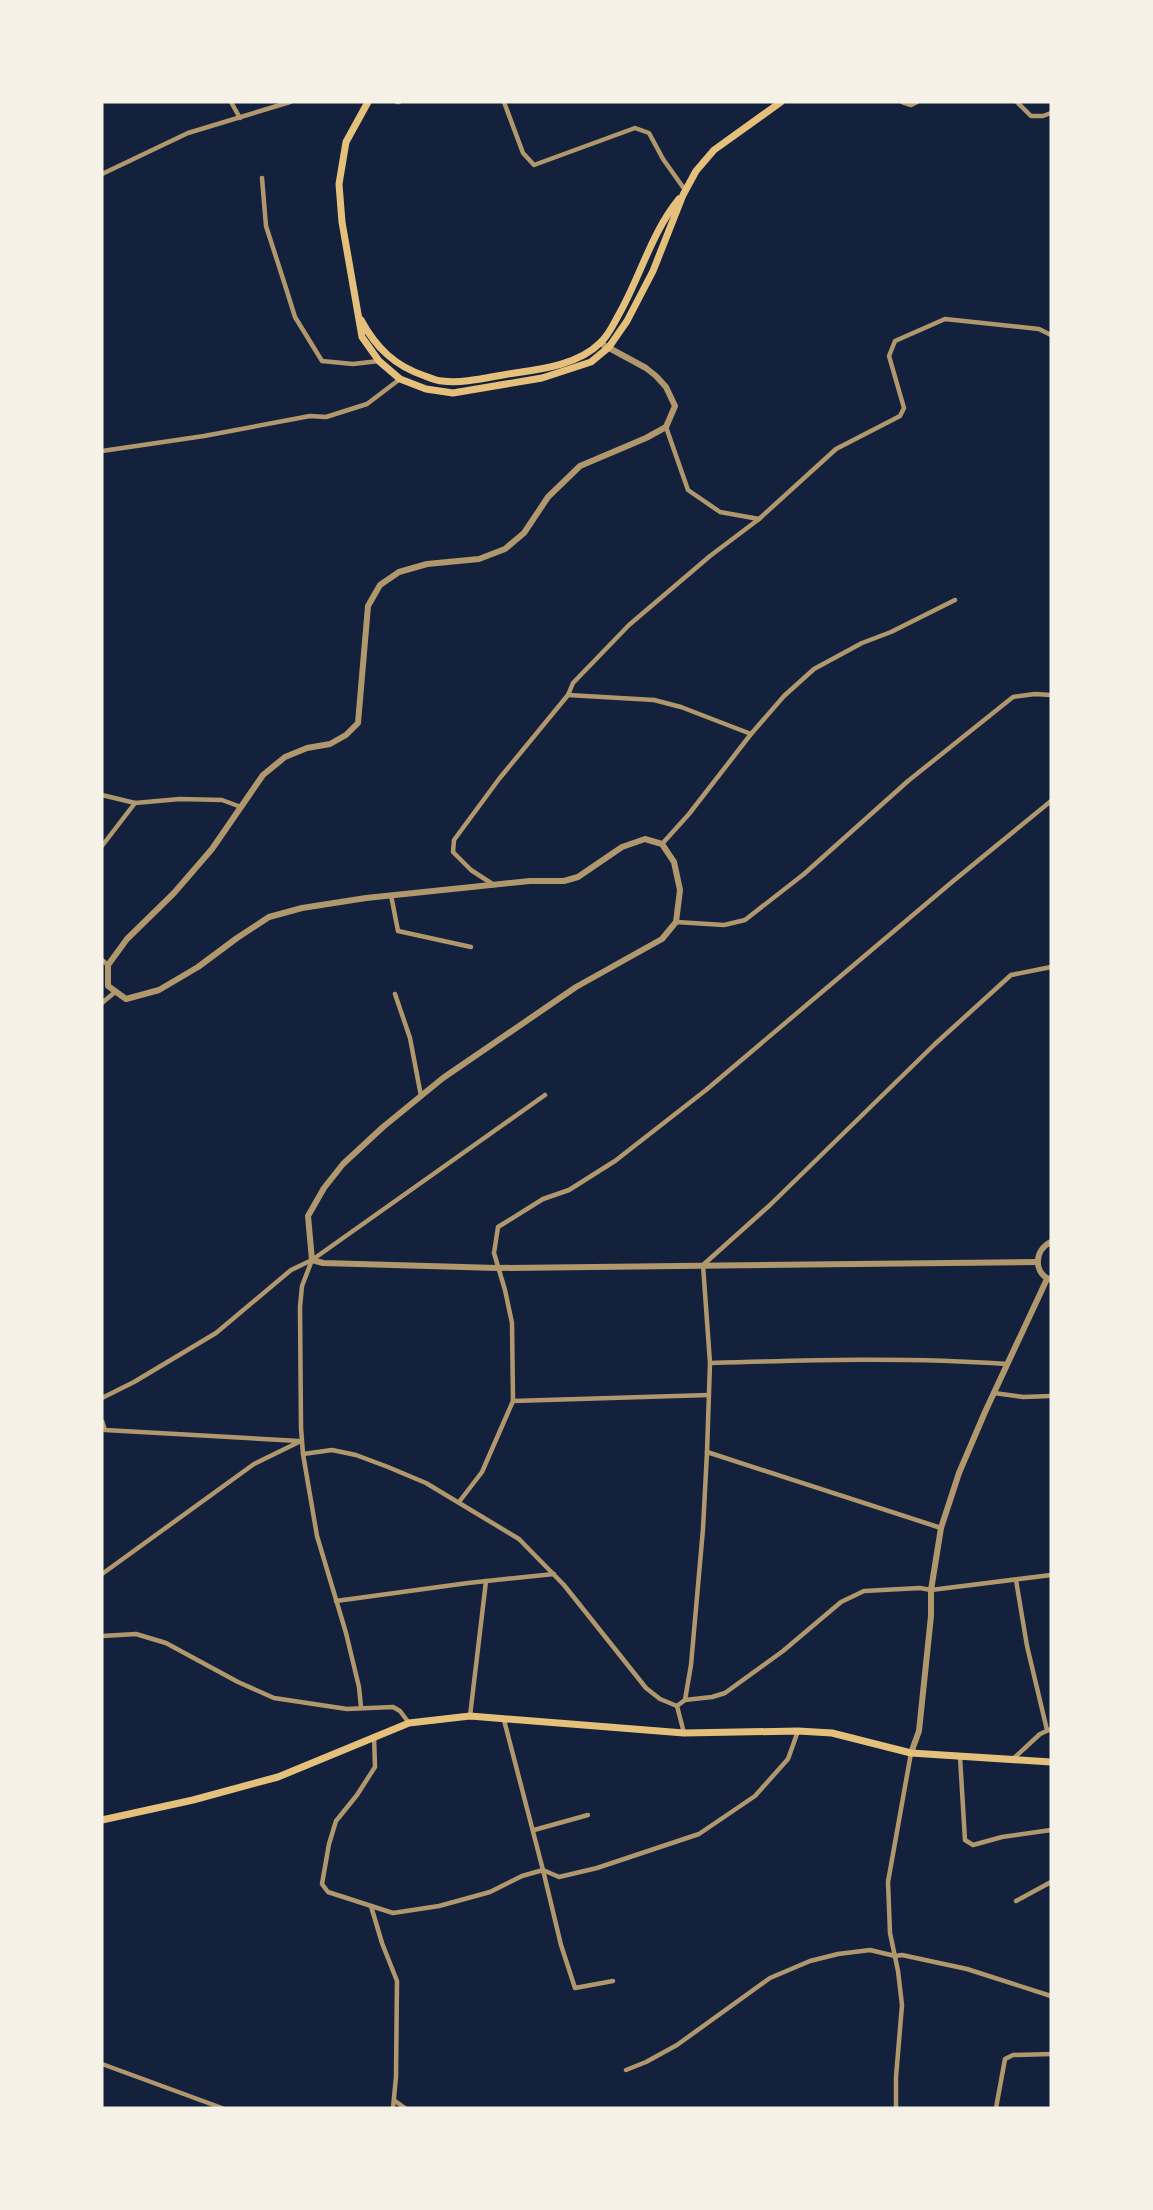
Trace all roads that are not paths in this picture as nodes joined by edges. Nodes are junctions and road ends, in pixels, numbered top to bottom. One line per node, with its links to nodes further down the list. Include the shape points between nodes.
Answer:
1 (231, 102): 10 (street)
2 (290, 102): 10 (street)
3 (368, 102): 14 (main road, via 346,142 339,184)
4 (504, 102): 13 (street, via 523,153 534,165 635,128 649,133)
5 (781, 102): 13 (main road, via 714,150)
6 (902, 102): 7 (street)
7 (917, 102)
8 (1017, 102): 9 (street, via 1031,116)
9 (1051, 113)
10 (240, 118): 11 (street, via 188,133)
11 (102, 174)
12 (262, 178): 18 (street, via 266,226 295,317 311,345 322,361)
13 (684, 193): 16 (main road, via 660,225 633,290); 17 (main road, via 653,271)
14 (357, 313): 16 (main road, via 393,362 441,381 550,366 574,360); 18 (main road, via 362,337)
15 (1051, 335): 22 (street, via 1039,329 945,319 895,341 889,356 904,408 900,416 836,449)
16 (600, 343): 17 (street)
17 (609, 347): 19 (main road, via 591,363 504,386 453,393 426,389); 20 (street, via 646,368 666,387 675,406)
18 (379, 361): 19 (main road)
19 (400, 379): 21 (street, via 367,404 326,417 310,416)
20 (666, 427): 22 (street, via 688,490 720,512); 30 (street, via 580,466 548,497 524,533 505,549 479,559 428,564 399,572 380,585 368,606 358,723 330,744 285,757 263,776)
21 (102, 451)
22 (759, 519): 24 (street, via 629,625 573,683)
23 (955, 600): 26 (street, via 862,642 814,669)
24 (568, 695): 26 (street, via 654,700); 33 (street, via 454,840 453,852)
25 (1051, 695): 35 (street, via 1013,697 745,920 724,925)
26 (751, 734): 31 (street)
27 (102, 795): 29 (street)
28 (1051, 801): 49 (street, via 715,1083 615,1161 498,1227 494,1253)
29 (135, 802): 30 (street, via 222,800); 32 (street)
30 (241, 807): 38 (street, via 212,849 127,939)
31 (662, 844): 33 (street, via 645,839 622,847 578,877 564,881); 35 (street, via 674,862 680,890)
32 (102, 846)
33 (494, 885): 34 (street)
34 (391, 896): 36 (street, via 398,931); 40 (street, via 302,908 269,918 159,990 126,999)
35 (676, 921): 44 (street, via 662,939 576,987)
36 (471, 947)
37 (102, 960): 38 (street)
38 (108, 965): 40 (street, via 108,986)
39 (1051, 967): 48 (street, via 1011,975)
40 (115, 992): 42 (street)
41 (395, 994): 44 (street, via 410,1038)
42 (102, 1003)
43 (545, 1095): 46 (street)
44 (422, 1096): 46 (street, via 343,1164 324,1188 308,1216)
45 (1051, 1242): 47 (street, via 1042,1249)
46 (312, 1260): 49 (street); 56 (street, via 291,1270 216,1333); 59 (street, via 302,1286 300,1307)
47 (1037, 1262): 48 (street); 50 (street)
48 (703, 1265): 49 (street); 51 (street)
49 (497, 1268): 57 (street, via 512,1323)
50 (1049, 1280): 52 (street)
51 (710, 1363): 52 (street, via 850,1358); 54 (street)
52 (1007, 1364): 53 (street)
53 (994, 1393): 55 (street); 63 (street, via 959,1473)
54 (709, 1395): 57 (street); 60 (street)
55 (1051, 1396)
56 (102, 1398)
57 (513, 1401): 62 (street, via 482,1472)
58 (102, 1421): 59 (street, via 105,1430)
59 (301, 1441): 61 (street); 64 (street, via 254,1464)
60 (707, 1452): 63 (street); 72 (street)
61 (303, 1454): 62 (street, via 332,1450 357,1455); 70 (street, via 317,1536)
62 (459, 1502): 65 (street, via 519,1539)
63 (941, 1528): 69 (street)
64 (102, 1574)
65 (554, 1574): 68 (street); 73 (street, via 646,1688)
66 (1051, 1575): 67 (street)
67 (1016, 1580): 69 (street); 78 (street, via 1027,1646)
68 (486, 1581): 70 (street); 75 (street)
69 (931, 1590): 72 (street, via 864,1592 842,1602 725,1693); 82 (street, via 926,1679 919,1731)
70 (336, 1601): 74 (street)
71 (102, 1636): 74 (street, via 136,1634 166,1642 274,1698)
72 (685, 1700): 73 (street)
73 (677, 1706): 80 (street)
74 (361, 1707): 77 (street, via 393,1707)
75 (470, 1716): 76 (main road); 77 (main road)
76 (504, 1720): 80 (main road); 88 (street)
77 (409, 1723): 81 (main road)
78 (1049, 1730): 84 (street)
79 (798, 1731): 80 (main road); 82 (main road, via 832,1733); 90 (street, via 788,1759 755,1796 699,1834 560,1877)
80 (684, 1733)
81 (374, 1736): 87 (main road, via 278,1777); 93 (street, via 375,1767 336,1821 322,1884 328,1892)
82 (911, 1753): 83 (main road); 94 (street, via 888,1882)
83 (960, 1756): 84 (main road); 89 (street, via 965,1840 973,1845)
84 (1011, 1760): 85 (main road)
85 (1051, 1762)
86 (588, 1815): 88 (street)
87 (102, 1820)
88 (534, 1830): 90 (street)
89 (1051, 1830)
90 (543, 1870): 93 (street, via 490,1892 439,1906 393,1913); 95 (street, via 575,1988)
91 (1051, 1882): 92 (street)
92 (1016, 1901)
93 (371, 1906): 100 (street, via 397,1982)
94 (895, 1956): 96 (street, via 967,1969); 99 (street, via 870,1950 810,1961 770,1978 677,2045); 104 (street, via 902,2005)
95 (613, 1981)
96 (1051, 1996)
97 (1051, 2054): 105 (street, via 1013,2055 1005,2059)
98 (102, 2064): 101 (street)
99 (626, 2070)
100 (395, 2101): 102 (street); 103 (street)
101 (222, 2108)
102 (393, 2108)
103 (405, 2108)
104 (896, 2108)
105 (996, 2108)

